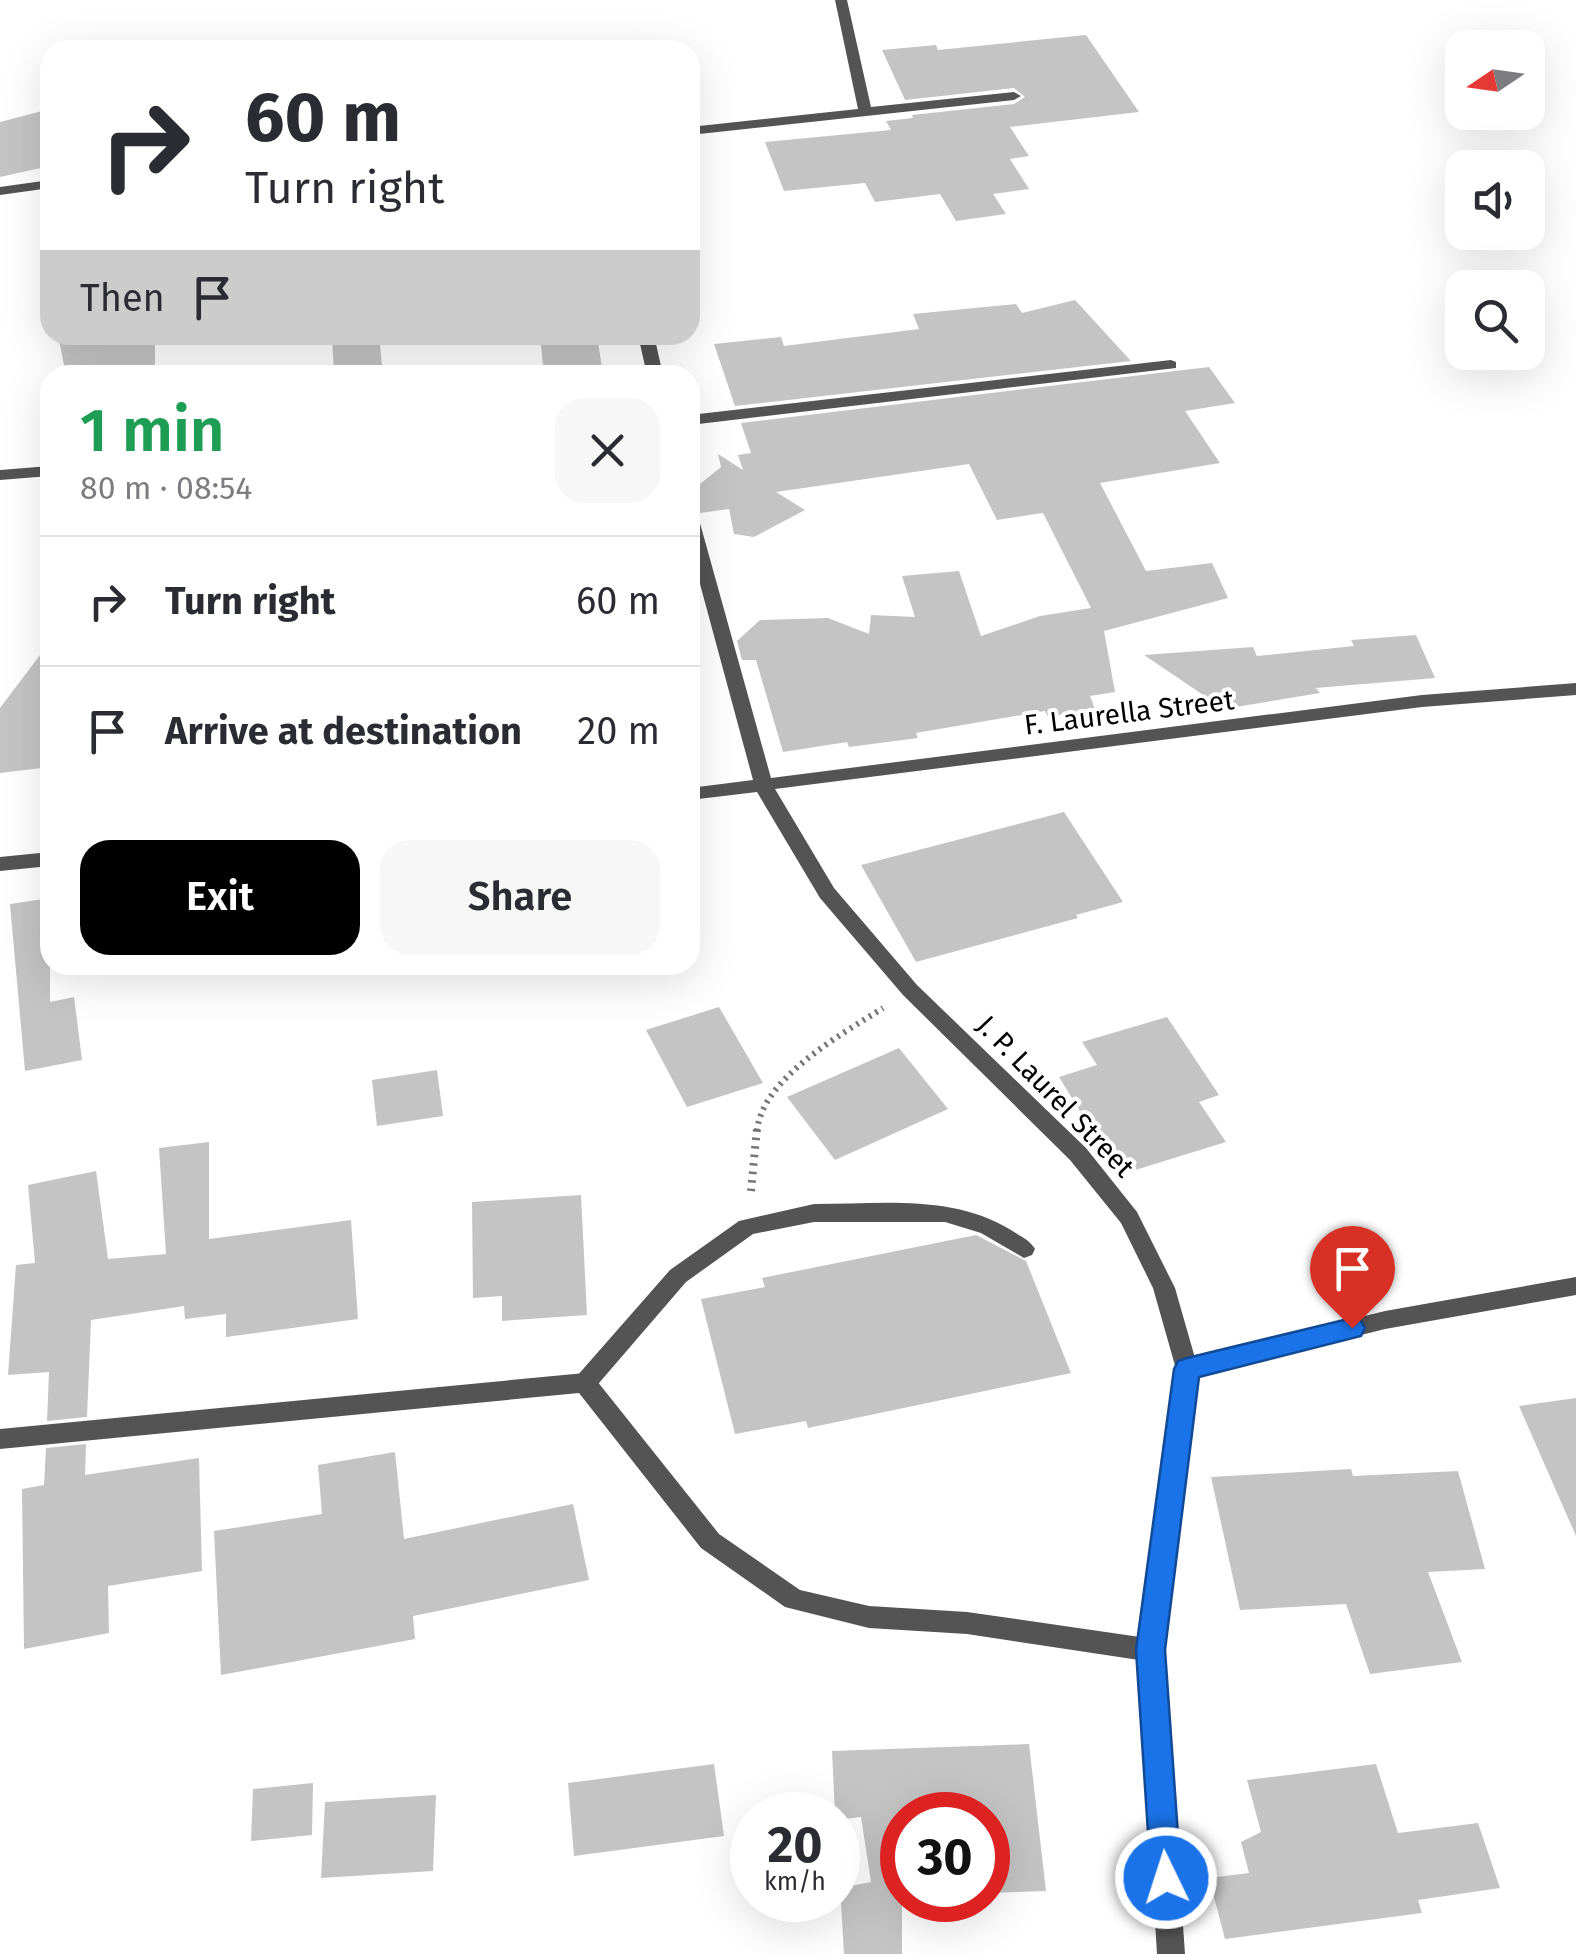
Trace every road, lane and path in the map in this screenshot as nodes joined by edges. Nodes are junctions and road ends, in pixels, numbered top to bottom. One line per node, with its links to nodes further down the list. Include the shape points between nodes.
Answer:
1 (841, 0): 3 (street)
2 (1014, 96): 3 (street)
3 (866, 113): 4 (street)
4 (700, 129)
5 (40, 186): 6 (street)
6 (0, 192)
7 (1171, 365): 8 (street)
8 (700, 419)
9 (40, 472): 10 (street)
10 (0, 475)
11 (700, 553): 13 (street, J. P. Laurel Street)
12 (1576, 690): 13 (street, F. Laurella Street, via 1422,702)
13 (764, 787): 14 (street, F. Laurella Street); 17 (street, J. P. Laurel Street, via 827,893)
14 (700, 793)
15 (40, 859): 16 (street)
16 (0, 864)
17 (910, 990): 18 (path, via 803,1059 758,1116); 21 (street, J. P. Laurel Street, via 1078,1154 1129,1218 1164,1288)
18 (747, 1227): 19 (street, via 814,1213 945,1213 988,1227); 22 (street, via 678,1276)
19 (1024, 1249)
20 (1576, 1286): 21 (street, via 1385,1320)
21 (1187, 1369): 24 (street, J. P. Laurel Street)
22 (586, 1383): 23 (street); 24 (street, via 710,1541 794,1599 869,1617 967,1622)
23 (0, 1439)
24 (1151, 1650): 25 (street, J. P. Laurel Street)
25 (1171, 1954)

